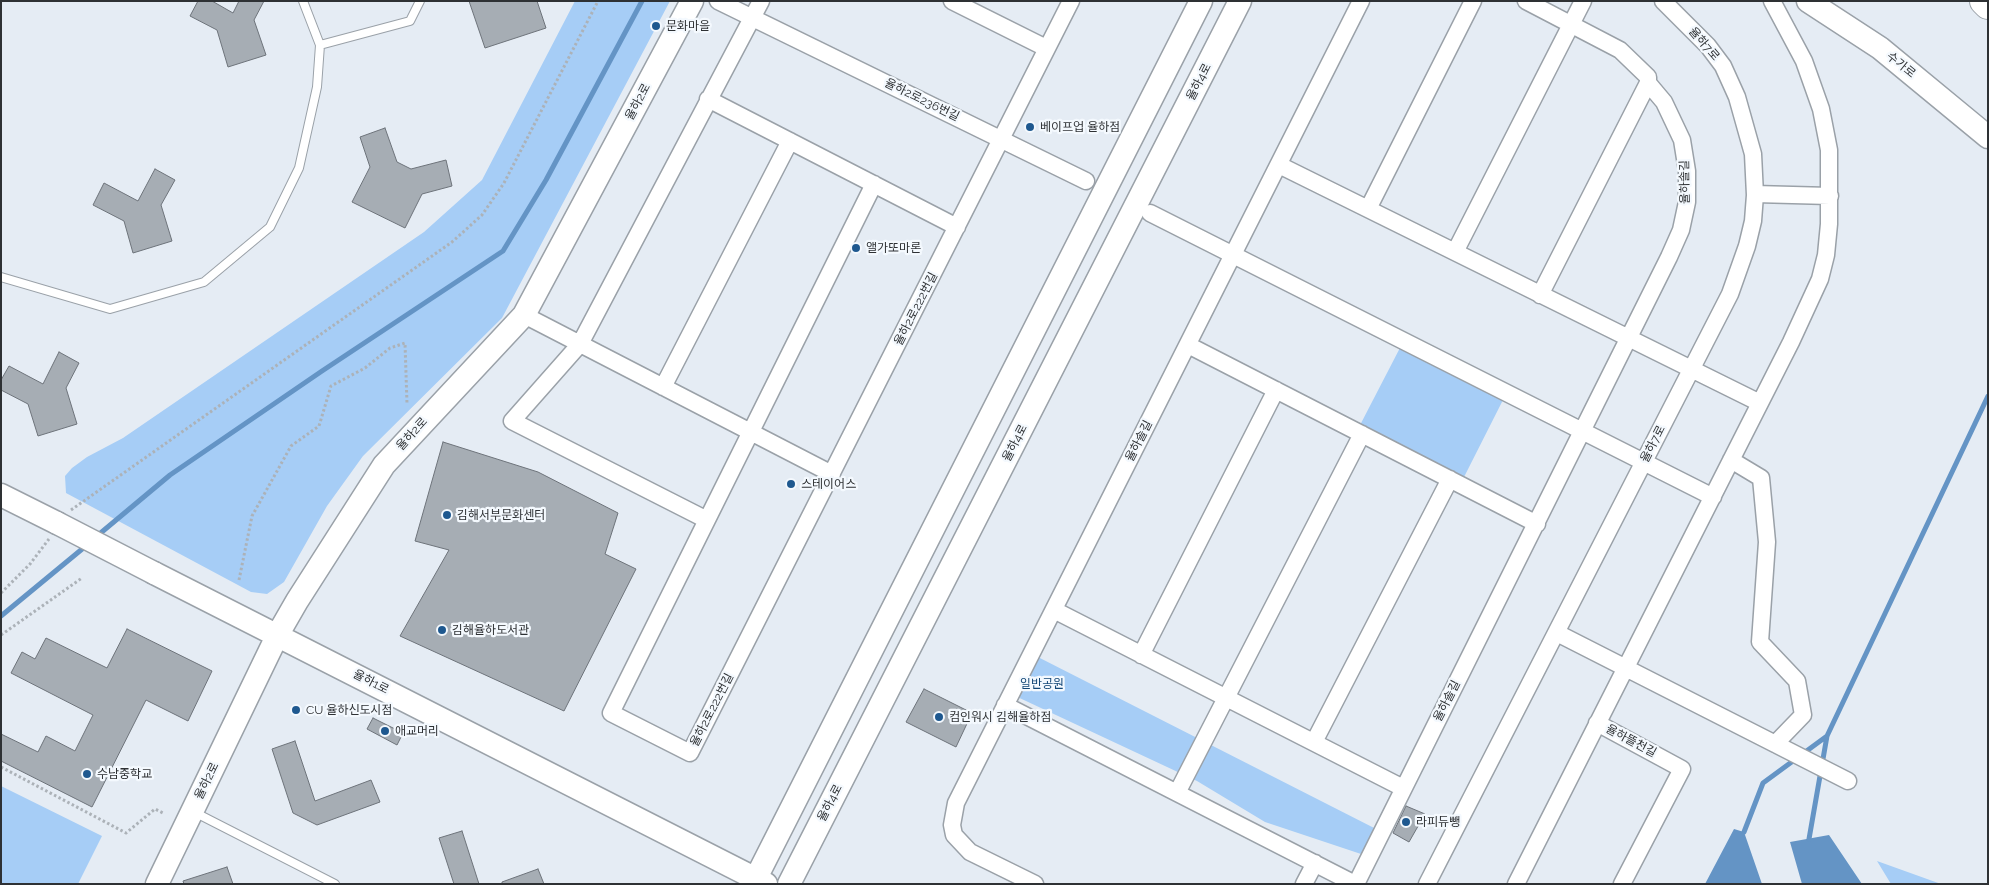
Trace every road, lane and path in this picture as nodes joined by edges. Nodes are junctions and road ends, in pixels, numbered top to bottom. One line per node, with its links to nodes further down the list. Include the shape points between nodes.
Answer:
1 (303, 1): 22 (lane)
2 (420, 1): 22 (lane, via 410,21)
3 (598, 1): 60 (path, via 504,183 482,214 452,242 72,509)
4 (692, 1): 41 (street, 율하2로)
5 (718, 1): 20 (street, 율하2로236번길)
6 (761, 1): 20 (street)
7 (1071, 1): 23 (street)
8 (1201, 1): 83 (street)
9 (1240, 1): 86 (street, 율하4로)
10 (1362, 1): 29 (street, 율하솔길)
11 (1473, 1): 34 (street)
12 (1526, 1): 21 (street, 율하솔길)
13 (1583, 1): 21 (street)
14 (1662, 1): 32 (street, 율하7로, via 1708,46 1723,66 1737,97 1753,154)
15 (1772, 1): 33 (street, via 1804,61 1821,109 1828,150)
16 (1808, 1): 26 (street, 수가로, via 1880,48)
17 (1984, 1): 19 (highway)
18 (961, 3): 23 (street)
19 (1988, 5)
20 (752, 18): 25 (street); 27 (street, 율하2로236번길)
21 (1571, 25): 24 (street, 율하솔길, via 1620,50 1648,77); 37 (street)
22 (320, 45): 39 (lane, via 317,86 299,168 270,227 204,282 110,309)
23 (1046, 48): 27 (street)
24 (1648, 83): 40 (street); 42 (street, 율하솔길, via 1664,102 1682,140 1687,202 1681,230)
25 (708, 99): 28 (street); 43 (street)
26 (1988, 137)
27 (1002, 139): 30 (street, 율하2로236번길); 36 (street, 율하2로222번길)
28 (790, 141): 31 (street); 46 (street)
29 (1279, 165): 34 (street); 38 (street, 율하솔길)
30 (1086, 181)
31 (874, 184): 36 (street); 50 (street, 율하2로222번길)
32 (1755, 194): 33 (street); 45 (street, 율하7로, via 1753,221 1739,270)
33 (1830, 196): 48 (street, via 1826,255 1820,279)
34 (1368, 209): 37 (street)
35 (1150, 214): 38 (street)
36 (958, 227): 55 (street, 율하2로222번길)
37 (1455, 252): 40 (street)
38 (1233, 255): 44 (street, 율하솔길); 51 (street)
39 (1, 277)
40 (1540, 294): 42 (street)
41 (524, 315): 43 (street); 67 (street, 율하2로, via 384,465)
42 (1629, 338): 45 (street); 51 (street, 율하솔길)
43 (580, 344): 46 (street); 59 (street, via 512,420)
44 (1188, 345): 47 (street); 65 (street, 율하솔길)
45 (1692, 369): 48 (street); 54 (street, 율하7로)
46 (663, 387): 50 (street)
47 (1276, 390): 52 (street); 69 (street)
48 (1760, 403): 53 (street)
49 (408, 404): 63 (path, via 405,343 390,348 366,368 331,386 320,426 291,446 252,516)
50 (750, 432): 55 (street); 59 (street, 율하2로222번길)
51 (1583, 432): 54 (street); 61 (street, 율하솔길)
52 (1362, 434): 56 (street); 71 (street)
53 (1731, 460): 58 (street); 75 (street, via 1761,478 1767,542 1760,642 1796,681 1803,715)
54 (1644, 462): 58 (street); 66 (street, 율하7로)
55 (832, 474): 59 (street, 율하2로222번길, via 690,753 610,713)
56 (1450, 479): 61 (street); 74 (street)
57 (1, 495): 60 (street, 율하1로)
58 (1712, 497): 70 (street)
59 (707, 520)
60 (59, 524): 64 (path, via 30,564); 67 (street, 율하1로, bridge)
61 (1537, 524): 78 (street, 율하솔길)
62 (82, 578): 68 (path)
63 (239, 580)
64 (1, 593)
65 (1054, 610): 69 (street); 72 (street, 율하솔길)
66 (1557, 633): 70 (street); 90 (street, 율하7로)
67 (278, 634): 80 (street, 율하2로); 83 (street, 율하1로)
68 (1, 635)
69 (1141, 655): 71 (street)
70 (1625, 668): 73 (street); 75 (street)
71 (1226, 698): 74 (street); 79 (street)
72 (1006, 705): 79 (street); 87 (street, 율하솔길, via 956,803 952,825 954,835 970,852)
73 (1597, 723): 91 (street, 율하뜰천길); 92 (street, 율하뜰천길, via 1682,769)
74 (1314, 742): 78 (street)
75 (1775, 744): 77 (street)
76 (1, 767): 81 (path, via 126,833 155,809)
77 (1848, 782)
78 (1403, 788): 89 (street, 율하솔길)
79 (1177, 793): 82 (street)
80 (192, 812): 84 (street, 율하2로); 85 (lane)
81 (163, 813)
82 (1315, 863): 88 (street); 89 (street)
83 (759, 882)
84 (157, 884)
85 (335, 884)
86 (789, 884)
87 (1035, 884)
88 (1304, 884)
89 (1356, 884)
90 (1427, 884)
91 (1516, 884)
92 (1622, 884)

